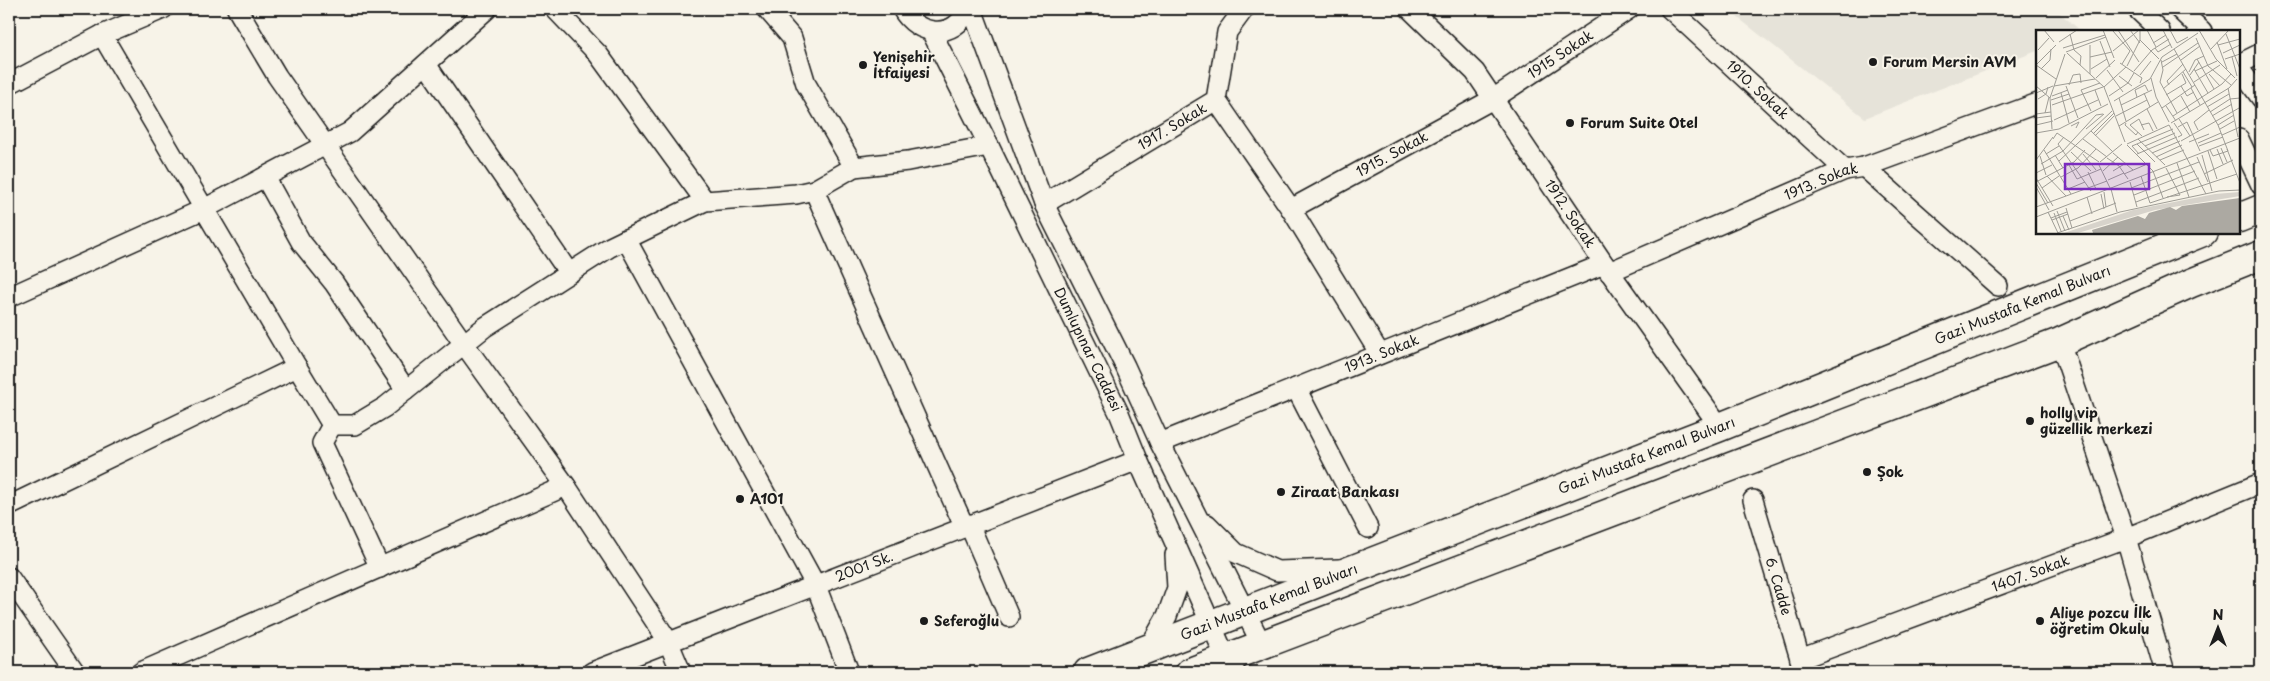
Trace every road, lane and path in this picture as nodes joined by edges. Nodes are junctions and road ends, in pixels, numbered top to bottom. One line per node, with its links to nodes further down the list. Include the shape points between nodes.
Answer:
1 (163, 9): 18 (street)
2 (237, 9): 29 (street)
3 (487, 9): 20 (street)
4 (555, 9): 36 (street, via 598,54)
5 (767, 9): 31 (street, via 792,38 806,84)
6 (902, 9): 17 (street, via 913,24)
7 (968, 9): 17 (street, via 960,22 951,28)
8 (972, 9): 37 (street, Dumlupınar Caddesi)
9 (1244, 9): 26 (street, 1917. Sokak, via 1227,32)
10 (1410, 9): 25 (street, 1912. Sokak, via 1475,72)
11 (1629, 9): 25 (street, 1915 Sokak)
12 (1670, 9): 32 (street, 1910. Sokak)
13 (2136, 9): 15 (street)
14 (2179, 9): 16 (street)
15 (2159, 30)
16 (2201, 30)
17 (930, 31): 30 (street, Dumlupınar Caddesi)
18 (102, 35): 23 (street); 38 (street)
19 (2261, 53): 21 (street)
20 (426, 64): 29 (street, via 350,132); 46 (street)
21 (2240, 65)
22 (2240, 67): 24 (street)
23 (9, 84)
24 (2261, 98)
25 (1493, 99): 39 (street, 1915. Sokak); 45 (street, 1912. Sokak)
26 (1216, 100): 37 (street, 1917. Sokak); 39 (street)
27 (2036, 104): 32 (street, 1913. Sokak)
28 (2240, 141): 34 (street)
29 (326, 145): 33 (street); 50 (street)
30 (989, 146): 31 (street); 58 (street, Dumlupınar Caddesi, via 1119,413)
31 (854, 167): 35 (street)
32 (1854, 168): 45 (street, 1913. Sokak); 47 (street, 1910. Sokak)
33 (265, 177): 38 (street); 54 (street, via 300,242 334,283)
34 (2261, 185)
35 (814, 190): 36 (street); 64 (street)
36 (705, 201): 43 (street)
37 (1044, 204): 57 (street, Dumlupınar Caddesi)
38 (204, 209): 48 (street); 52 (street)
39 (1291, 209): 51 (street)
40 (2261, 209): 41 (highway)
41 (2240, 218)
42 (2198, 234): 56 (highway, Gazi Mustafa Kemal Bulvarı)
43 (626, 239): 46 (street); 71 (street)
44 (2261, 256): 49 (highway, via 2191,283)
45 (1607, 268): 51 (street, 1913. Sokak); 56 (street, 1912. Sokak)
46 (569, 273): 50 (street)
47 (1998, 286)
48 (9, 297)
49 (2060, 342): 66 (street); 76 (highway)
50 (464, 344): 54 (street); 60 (street)
51 (1380, 354): 53 (street, 1913. Sokak)
52 (297, 367): 55 (street); 62 (street)
53 (1296, 388): 57 (street, 1913. Sokak); 65 (street)
54 (406, 390): 55 (street, via 355,425)
55 (332, 425): 68 (street, via 322,444)
56 (1720, 427): 69 (highway, Gazi Mustafa Kemal Bulvarı)
57 (1160, 443): 63 (street, Dumlupınar Caddesi)
58 (1138, 460): 64 (street, 2001 Sk.); 67 (street, Dumlupınar Caddesi)
59 (2261, 483): 66 (street, 1407. Sokak)
60 (566, 486): 68 (street); 75 (street)
61 (1753, 500): 79 (street, 6. Cadde)
62 (9, 506)
63 (1196, 513): 69 (street, via 1236,552 1277,571); 72 (street, Dumlupınar Caddesi)
64 (967, 525): 71 (street, 2001 Sk.); 73 (street)
65 (1368, 528)
66 (2126, 538): 79 (street, 1407. Sokak); 87 (street)
67 (1175, 543): 74 (street, Dumlupınar Caddesi); 77 (street, via 1177,588 1168,616)
68 (380, 568): 81 (street)
69 (1358, 568): 72 (highway, Gazi Mustafa Kemal Bulvarı)
70 (9, 577): 80 (street)
71 (816, 586): 75 (street, 2001 Sk.); 84 (street)
72 (1245, 611): 74 (highway, Gazi Mustafa Kemal Bulvarı); 76 (street, Dumlupınar Caddesi)
73 (1009, 617)
74 (1211, 624): 77 (highway, Gazi Mustafa Kemal Bulvarı); 78 (street, Dumlupınar Caddesi)
75 (668, 642): 82 (street, 2001 Sk.); 83 (street)
76 (1262, 644): 78 (highway)
77 (1148, 648): 85 (highway, Gazi Mustafa Kemal Bulvarı)
78 (1230, 665): 86 (highway)
79 (1802, 665)
80 (75, 672)
81 (141, 672)
82 (592, 672)
83 (681, 672)
84 (849, 672)
85 (1088, 672)
86 (1190, 672)
87 (2165, 672)

